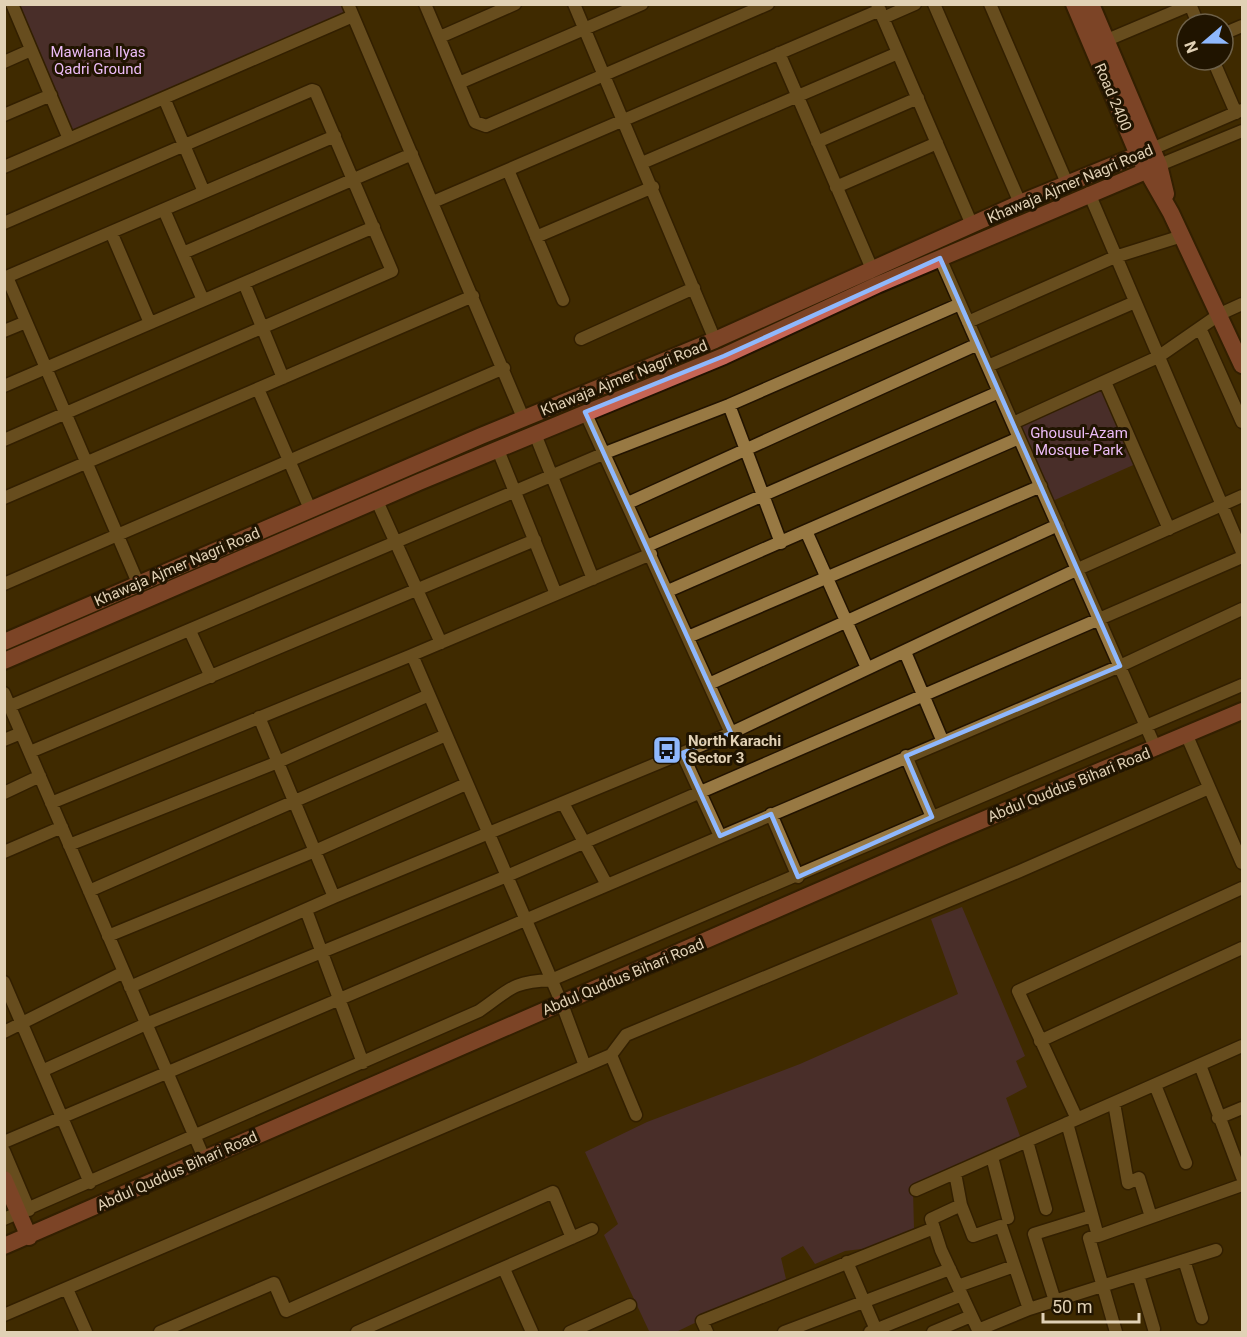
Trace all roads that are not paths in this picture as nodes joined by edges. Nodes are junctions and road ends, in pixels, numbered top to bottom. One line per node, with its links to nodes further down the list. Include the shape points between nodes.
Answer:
1 (425, 4): 16 (street)
2 (515, 4): 16 (street)
3 (574, 4): 15 (street)
4 (642, 4): 15 (street)
5 (768, 4): 23 (street)
6 (915, 4): 14 (street)
7 (934, 4): 51 (street)
8 (990, 4): 45 (street)
9 (1074, 4): 17 (main road, Road 2400)
10 (1091, 4): 17 (main road, Road 2400)
11 (1190, 5): 17 (street)
12 (9, 6): 18 (street)
13 (351, 10): 27 (street); 39 (street)
14 (880, 11): 19 (street); 20 (street)
15 (585, 29): 23 (street); 24 (street)
16 (440, 37): 24 (street)
17 (1099, 43): 38 (main road, Road 2400)
18 (31, 50): 21 (street); 25 (street)
19 (779, 53): 26 (street); 31 (street)
20 (898, 53): 26 (street); 28 (street)
21 (4, 62)
22 (1220, 72): 29 (street)
23 (605, 75): 24 (street, via 486,126 475,122); 31 (street)
24 (459, 83)
25 (51, 95): 30 (street); 34 (street)
26 (797, 96): 35 (street); 40 (street)
27 (164, 98): 34 (street); 37 (street)
28 (918, 98): 35 (street); 36 (street)
29 (1239, 112): 38 (street, Khawaja Ajmer Nagri Road)
30 (4, 115)
31 (624, 120): 40 (street); 43 (street)
32 (1242, 131): 42 (street, Khawaja Ajmer Nagri Road)
33 (335, 136): 37 (street, via 312,90); 44 (street); 48 (street)
34 (69, 139): 41 (street)
35 (817, 142): 46 (street)
36 (937, 143): 46 (street); 54 (street)
37 (184, 145): 48 (street); 53 (street)
38 (1145, 152): 42 (main road, Road 2400); 45 (main road, Khawaja Ajmer Nagri Road)
39 (412, 154): 44 (street); 50 (street)
40 (642, 163): 47 (street)
41 (4, 167)
42 (1153, 168): 49 (main road, Khawaja Ajmer Nagri Road); 57 (main road, Road 2400)
43 (508, 170): 50 (street); 58 (street)
44 (354, 179): 55 (street); 59 (street)
45 (1067, 183): 51 (main road, Khawaja Ajmer Nagri Road)
46 (836, 186): 62 (street)
47 (653, 187): 58 (street); 65 (street)
48 (204, 192): 52 (street)
49 (1089, 193): 60 (street); 61 (main road, Khawaja Ajmer Nagri Road)
50 (433, 202): 66 (street)
51 (1020, 203): 54 (main road, Khawaja Ajmer Nagri Road)
52 (164, 210): 56 (street); 59 (street)
53 (4, 223)
54 (972, 225): 62 (main road, Khawaja Ajmer Nagri Road)
55 (374, 227): 64 (street); 76 (street, via 392,272)
56 (111, 232): 63 (street); 75 (street)
57 (1182, 236): 60 (street); 72 (main road, Road 2400)
58 (536, 237): 68 (street)
59 (183, 253): 67 (street)
60 (1115, 257): 69 (street); 74 (street)
61 (940, 258): 70 (street); 93 (main road, Khawaja Ajmer Nagri Road, via 724,356)
62 (872, 269): 80 (main road, Khawaja Ajmer Nagri Road)
63 (6, 278): 73 (street)
64 (244, 283): 67 (street); 76 (street)
65 (694, 288): 79 (street); 80 (street)
66 (473, 296): 86 (street); 87 (street)
67 (203, 300): 75 (street)
68 (564, 300)
69 (1135, 302): 82 (street); 84 (street)
70 (960, 304): 74 (street); 94 (street)
71 (1242, 304): 72 (street)
72 (1220, 314): 77 (street); 83 (main road, Road 2400)
73 (26, 322): 78 (street); 85 (street)
74 (968, 322): 81 (street)
75 (150, 323): 85 (street)
76 (263, 328): 87 (street); 96 (street)
77 (1200, 328): 82 (street); 98 (street)
78 (4, 331)
79 (581, 339)
80 (715, 340): 88 (main road, Khawaja Ajmer Nagri Road)
81 (978, 344): 84 (street); 104 (street)
82 (1158, 357): 89 (street); 118 (street)
83 (1242, 365)
84 (988, 366): 92 (street)
85 (46, 368): 90 (street); 96 (street)
86 (504, 368): 97 (street); 106 (street)
87 (283, 378): 91 (street)
88 (615, 381): 93 (main road); 97 (main road, Khawaja Ajmer Nagri Road)
89 (1104, 382): 99 (street); 121 (street)
90 (4, 386)
91 (258, 389): 106 (street); 107 (street)
92 (999, 392): 99 (street); 113 (street)
93 (622, 397): 95 (main road, Khawaja Ajmer Nagri Road)
94 (729, 405): 104 (street); 105 (street)
95 (585, 412): 100 (main road, Khawaja Ajmer Nagri Road); 105 (street)
96 (66, 413): 102 (street); 107 (street)
97 (524, 420): 108 (main road, Khawaja Ajmer Nagri Road)
98 (1242, 422)
99 (1013, 423): 101 (street)
100 (535, 434): 103 (main road, Khawaja Ajmer Nagri Road); 109 (street)
101 (1019, 438): 111 (street); 122 (street)
102 (4, 440)
103 (498, 450): 110 (main road, Khawaja Ajmer Nagri Road); 112 (street)
104 (746, 450): 113 (street); 117 (street)
105 (605, 453): 109 (street); 117 (street)
106 (290, 461): 119 (street); 123 (street)
107 (87, 463): 115 (street); 123 (street)
108 (413, 466): 110 (main road); 119 (main road, Khawaja Ajmer Nagri Road)
109 (552, 476): 112 (street); 132 (street)
110 (419, 482): 116 (main road, Khawaja Ajmer Nagri Road)
111 (1041, 486): 120 (street); 131 (street)
112 (515, 492): 124 (street); 125 (street)
113 (764, 495): 126 (street); 127 (street)
114 (1242, 496): 118 (street)
115 (4, 498)
116 (377, 501): 125 (street); 147 (main road, Khawaja Ajmer Nagri Road)
117 (628, 503): 127 (street)
118 (1222, 505): 121 (street); 128 (street)
119 (310, 509): 133 (main road, Khawaja Ajmer Nagri Road)
120 (1058, 525): 130 (street); 140 (street)
121 (1169, 529): 130 (street)
122 (807, 531): 126 (street); 131 (street)
123 (118, 535): 133 (street); 134 (street)
124 (535, 540): 135 (street); 137 (street)
125 (396, 543): 135 (street); 141 (street)
126 (782, 543): 136 (street)
127 (649, 550): 132 (street); 136 (street)
128 (1242, 552)
129 (1242, 557): 139 (street)
130 (1078, 569): 139 (street); 145 (street)
131 (827, 578): 140 (street); 142 (street)
132 (593, 579): 137 (street)
133 (138, 583): 143 (main road, Khawaja Ajmer Nagri Road)
134 (4, 584)
135 (417, 590): 144 (street); 150 (street)
136 (668, 591): 142 (street)
137 (556, 594): 144 (street)
138 (1242, 609): 148 (street)
139 (1100, 620): 148 (street); 155 (street)
140 (846, 621): 149 (street); 151 (street)
141 (190, 631): 150 (street); 156 (street)
142 (688, 637): 151 (street)
143 (4, 642)
144 (441, 643): 146 (street)
145 (905, 652): 149 (street); 155 (street)
146 (412, 655): 154 (street); 158 (street)
147 (4, 661)
148 (1120, 666): 159 (street); 165 (street)
149 (867, 668): 161 (street)
150 (211, 677): 167 (street)
151 (709, 684): 161 (street)
152 (1242, 685): 159 (street)
153 (4, 693): 156 (street)
154 (429, 695): 162 (street); 170 (street)
155 (924, 697): 165 (street); 174 (street)
156 (10, 706): 160 (street)
157 (1242, 711): 163 (main road, Abdul Quddus Bihari Road)
158 (259, 717): 170 (street); 176 (street)
159 (1146, 726): 166 (street); 180 (street)
160 (21, 733): 164 (street); 167 (street)
161 (731, 733): 168 (street)
162 (446, 735): 172 (street); 177 (street)
163 (1186, 736): 166 (main road, Abdul Quddus Bihari Road); 173 (street)
164 (4, 740)
165 (943, 742): 169 (street)
166 (1156, 749): 205 (main road, Abdul Quddus Bihari Road, via 945,836)
167 (30, 752): 171 (street)
168 (682, 753): 174 (street); 178 (street)
169 (906, 756): 179 (street); 180 (street)
170 (278, 762): 177 (street); 185 (street)
171 (40, 776): 175 (street); 176 (street)
172 (466, 784): 182 (street); 186 (street)
173 (1209, 788): 188 (street); 211 (street, via 626,1035)
174 (701, 792): 183 (street); 184 (street)
175 (4, 793)
176 (51, 802): 181 (street)
177 (295, 802): 186 (street); 193 (street)
178 (563, 803): 182 (street); 184 (street)
179 (771, 814): 183 (street); 190 (street)
180 (932, 817): 190 (street)
181 (62, 827): 185 (street); 187 (street)
182 (489, 835): 189 (street); 194 (street)
183 (720, 836): 191 (street)
184 (585, 842): 189 (street); 191 (street)
185 (69, 845): 193 (street)
186 (315, 851): 194 (street); 197 (street)
187 (4, 852)
188 (1242, 863)
189 (507, 876): 196 (street); 199 (street)
190 (798, 877): 201 (street)
191 (608, 885): 196 (street)
192 (1242, 888): 209 (street, via 1018,991)
193 (89, 891): 197 (street)
194 (334, 897): 195 (street)
195 (306, 910): 199 (street); 203 (street)
196 (525, 919): 201 (street); 204 (street)
197 (108, 936): 200 (street)
198 (1242, 948): 209 (street)
199 (322, 952): 204 (street); 207 (street)
200 (124, 972): 203 (street); 206 (street)
201 (551, 980): 205 (street); 212 (street, via 529,981 503,991 479,1011)
202 (4, 982): 206 (street)
203 (130, 987): 207 (street)
204 (340, 999): 212 (street); 216 (street)
205 (562, 1004): 214 (street); 229 (main road, Abdul Quddus Bihari Road)
206 (23, 1023): 208 (street); 215 (street)
207 (146, 1024): 215 (street); 216 (street)
208 (4, 1032)
209 (1040, 1041): 223 (street)
210 (1242, 1046): 213 (street)
211 (611, 1055): 214 (street); 220 (street)
212 (363, 1063): 224 (street)
213 (1200, 1065): 217 (street); 222 (street)
214 (585, 1066): 257 (street)
215 (44, 1070): 221 (street)
216 (166, 1071): 221 (street); 224 (street)
217 (1155, 1084): 218 (street); 230 (street)
218 (1114, 1103): 223 (street); 241 (street, via 1128,1183 1138,1178)
219 (1242, 1107): 222 (street)
220 (636, 1115)
221 (63, 1117): 226 (street); 234 (street)
222 (1218, 1118): 232 (street)
223 (1072, 1121): 225 (street); 240 (street)
224 (194, 1136): 229 (street); 234 (street)
225 (1027, 1141): 228 (street); 238 (street)
226 (4, 1142)
227 (4, 1151): 239 (street)
228 (992, 1157): 231 (street); 242 (street)
229 (204, 1158): 246 (main road, Abdul Quddus Bihari Road)
230 (1186, 1163)
231 (955, 1173): 236 (street); 237 (street)
232 (1242, 1177)
233 (4, 1179): 239 (main road)
234 (90, 1183): 239 (street)
235 (1242, 1185): 241 (street)
236 (916, 1190)
237 (961, 1205): 243 (street, via 931,1219); 252 (street, via 973,1236 1001,1226)
238 (1046, 1209)
239 (18, 1215): 246 (main road)
240 (1092, 1216): 245 (street); 259 (street, via 1034,1234)
241 (1152, 1217): 245 (street)
242 (1008, 1218)
243 (934, 1228): 251 (street); 254 (street)
244 (592, 1229): 247 (street)
245 (1098, 1236): 256 (street, via 1089,1238)
246 (29, 1237): 248 (main road, Abdul Quddus Bihari Road)
247 (572, 1238): 253 (street); 269 (street, via 553,1192 286,1311 274,1283)
248 (6, 1242)
249 (1216, 1250): 250 (street)
250 (1184, 1260): 255 (street); 265 (street)
251 (847, 1262): 260 (street); 273 (street, via 702,1321)
252 (1014, 1266): 258 (street); 262 (street)
253 (504, 1269): 270 (street); 271 (street)
254 (950, 1269): 258 (street); 260 (street)
255 (1138, 1275): 256 (street); 266 (street)
256 (1103, 1286): 259 (street); 277 (street)
257 (67, 1288): 263 (street); 268 (street)
258 (960, 1291): 264 (street); 275 (street)
259 (1055, 1301): 262 (street)
260 (863, 1302): 274 (street); 275 (street)
261 (630, 1305): 272 (street)
262 (1029, 1309): 267 (street)
263 (4, 1315)
264 (971, 1316): 267 (street); 276 (street)
265 (1202, 1318)
266 (1154, 1329)
267 (979, 1331)
268 (86, 1332)
269 (160, 1332)
270 (357, 1332)
271 (532, 1332)
272 (570, 1332)
273 (707, 1332)
274 (784, 1332)
275 (875, 1332)
276 (933, 1332)
277 (1116, 1332)

